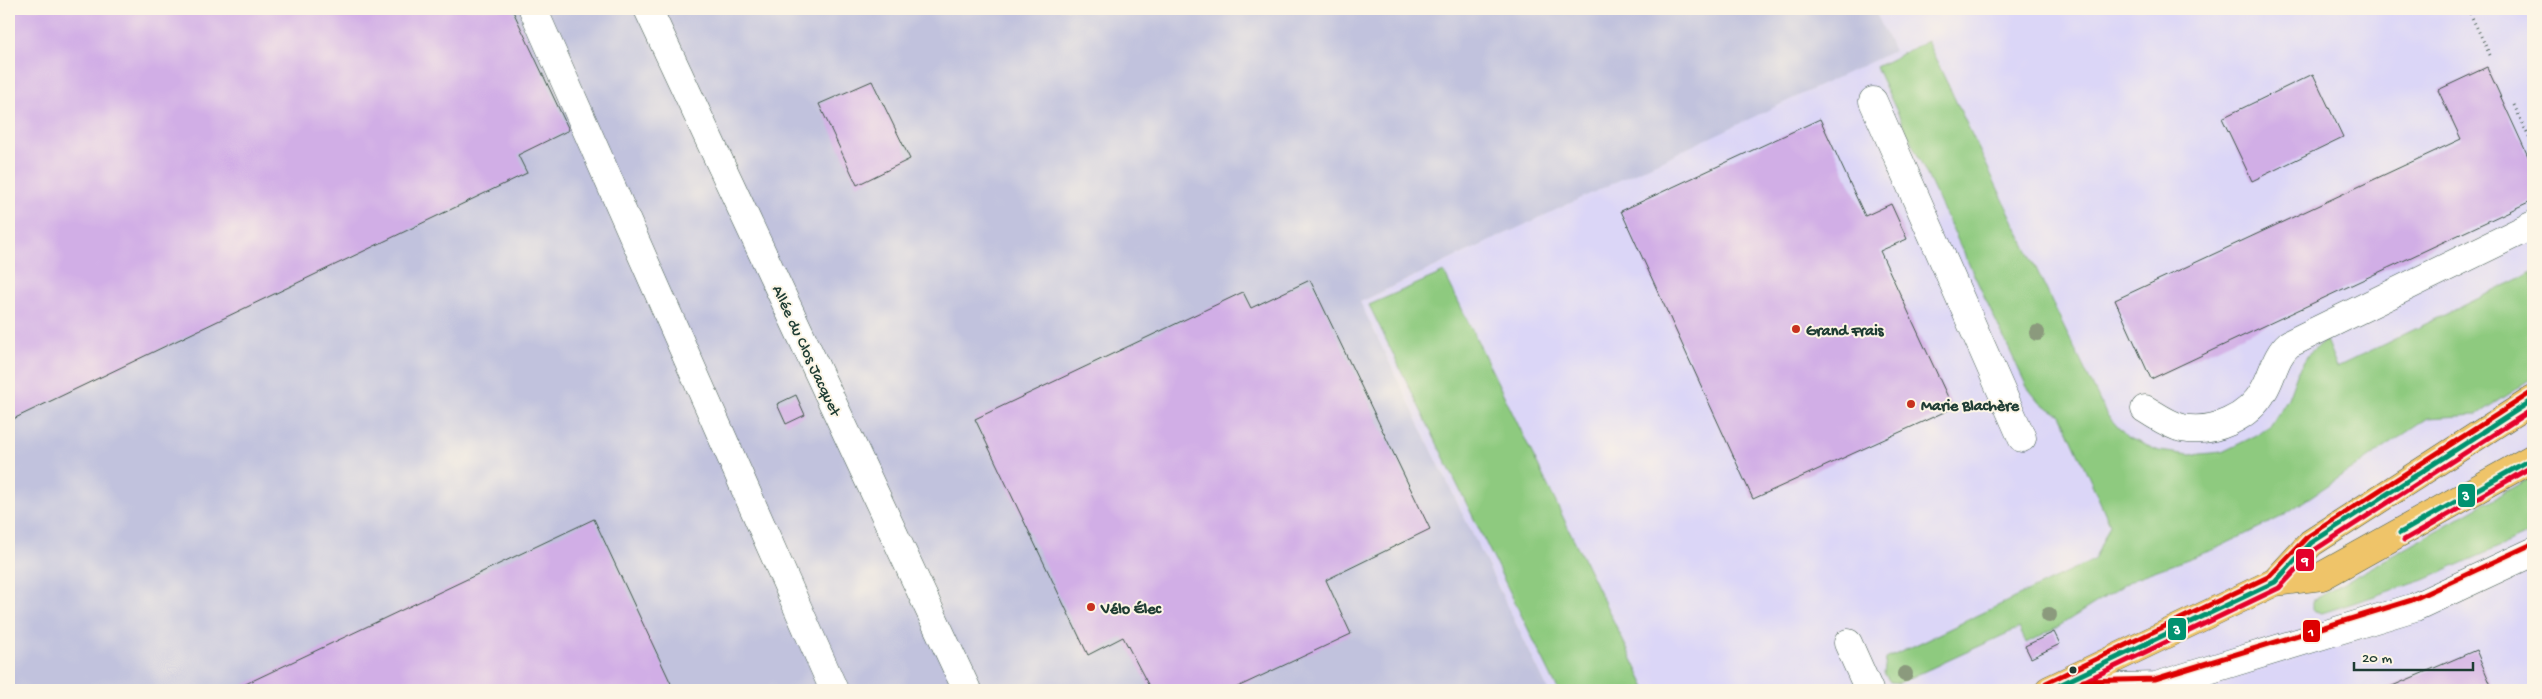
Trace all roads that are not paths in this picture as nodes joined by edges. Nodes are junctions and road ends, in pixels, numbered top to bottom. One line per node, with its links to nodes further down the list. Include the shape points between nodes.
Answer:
1 (534, 9): 12 (street)
2 (648, 9): 13 (street, Allée du Clos Jacquet)
3 (1872, 101): 7 (street)
4 (2533, 225): 6 (street, via 2288,344 2280,351 2264,392 2232,421 2198,430 2181,428)
5 (2533, 400): 10 (main road, via 2311,543)
6 (2145, 409)
7 (2022, 438)
8 (2533, 458): 10 (main road, via 2322,576)
9 (2533, 552): 15 (street, via 2415,607 2156,686)
10 (2275, 582): 15 (main road)
11 (1848, 643): 14 (street)
12 (834, 690)
13 (967, 690)
14 (1869, 690)
15 (2050, 690)

